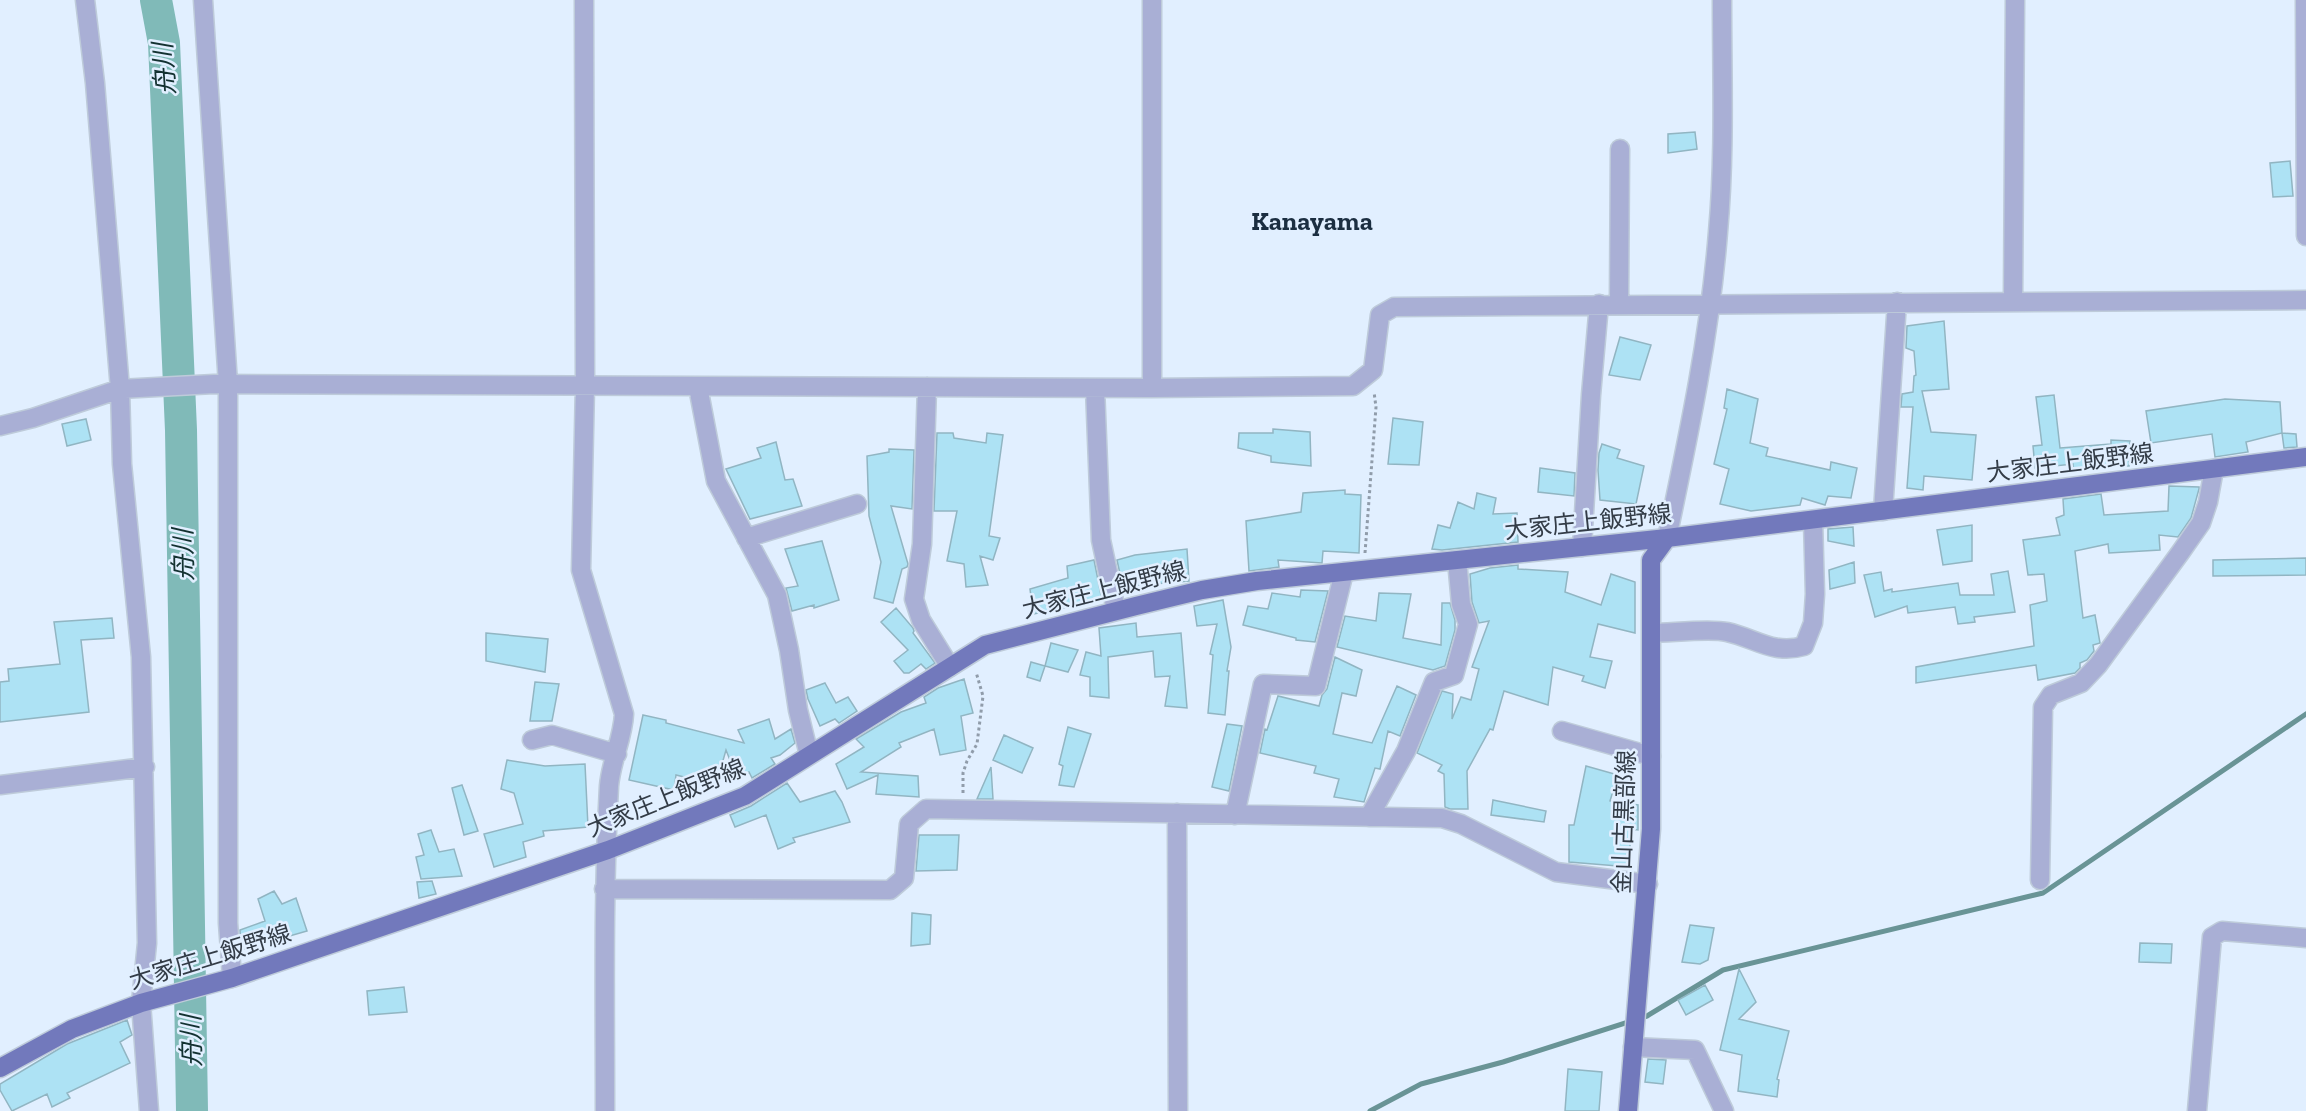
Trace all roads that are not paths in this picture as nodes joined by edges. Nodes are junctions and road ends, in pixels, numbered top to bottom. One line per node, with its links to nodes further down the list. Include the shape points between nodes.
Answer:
1 (86, 0): 23 (street)
2 (203, 0): 17 (street)
3 (584, 0): 18 (street)
4 (1152, 0): 22 (street)
5 (1722, 0): 14 (street, via 1719,230)
6 (2015, 0): 13 (street)
7 (2306, 0): 9 (street)
8 (1620, 149): 16 (street)
9 (2306, 228): 10 (street)
10 (2306, 236)
11 (2306, 300): 13 (street)
12 (1897, 302): 13 (street); 14 (street); 28 (street)
13 (2013, 302)
14 (1711, 303): 16 (street); 31 (street)
15 (1599, 304): 16 (street); 22 (street, via 1394,307 1380,315 1372,370 1353,386); 32 (street)
16 (1619, 304)
17 (221, 384): 18 (street); 23 (street); 53 (street)
18 (585, 385): 19 (street); 40 (street, via 581,570 624,714)
19 (698, 387): 20 (street); 30 (street, via 716,480)
20 (927, 387): 21 (street); 37 (street, via 922,544 914,599 921,620)
21 (1095, 388): 22 (street); 35 (street, via 1101,540)
22 (1152, 388)
23 (120, 389): 24 (street); 43 (street, via 122,464 141,657)
24 (0, 426)
25 (2306, 457): 26 (main road, 大家庄上飯野線)
26 (2214, 469): 28 (main road, 大家庄上飯野線); 49 (street, via 2201,523 2180,553 2098,666 2080,683 2051,695 2043,707)
27 (858, 504): 30 (street)
28 (1884, 511): 29 (main road, 大家庄上飯野線)
29 (1813, 520): 31 (main road, 大家庄上飯野線); 36 (street, via 1813,623 1804,646 1790,650 1770,647 1726,631)
30 (746, 538): 41 (street, via 777,595)
31 (1667, 538): 32 (main road, 大家庄上飯野線); 36 (main road, 金山古黒部線, via 1651,560)
32 (1582, 547): 33 (main road, 大家庄上飯野線)
33 (1457, 560): 34 (main road, 大家庄上飯野線); 47 (street, via 1461,604 1468,624 1454,675 1434,682 1406,751)
34 (1344, 572): 35 (main road, 大家庄上飯野線, via 1202,590); 46 (street, via 1316,686 1263,684)
35 (1116, 610): 37 (main road, 大家庄上飯野線, via 985,645)
36 (1652, 633): 42 (main road, 金山古黒部線)
37 (950, 667): 41 (main road, 大家庄上飯野線)
38 (1562, 730): 42 (street)
39 (532, 740): 40 (street, via 552,735)
40 (617, 754): 48 (street, via 610,782)
41 (809, 755): 48 (main road, 大家庄上飯野線, via 745,796)
42 (1651, 756): 50 (main road, 金山古黒部線)
43 (145, 767): 44 (street); 54 (street, via 147,943)
44 (0, 785)
45 (1177, 813): 46 (street); 51 (street, via 926,809 909,824 904,878 890,890); 59 (street)
46 (1235, 815): 47 (street)
47 (1369, 817): 50 (street, via 1442,818 1556,872)
48 (608, 850): 51 (street); 53 (main road, 大家庄上飯野線)
49 (2040, 880)
50 (1648, 884): 55 (main road, 金山古黒部線)
51 (604, 889): 58 (street)
52 (2306, 939): 62 (street, via 2222,932 2212,937)
53 (232, 978): 54 (main road, 大家庄上飯野線)
54 (141, 1003): 56 (main road, 大家庄上飯野線, via 72,1029); 57 (street)
55 (1633, 1047): 60 (main road, 金山古黒部線); 61 (street, via 1695,1050)
56 (0, 1068)
57 (148, 1111)
58 (605, 1111)
59 (1178, 1111)
60 (1628, 1111)
61 (1724, 1111)
62 (2197, 1111)

